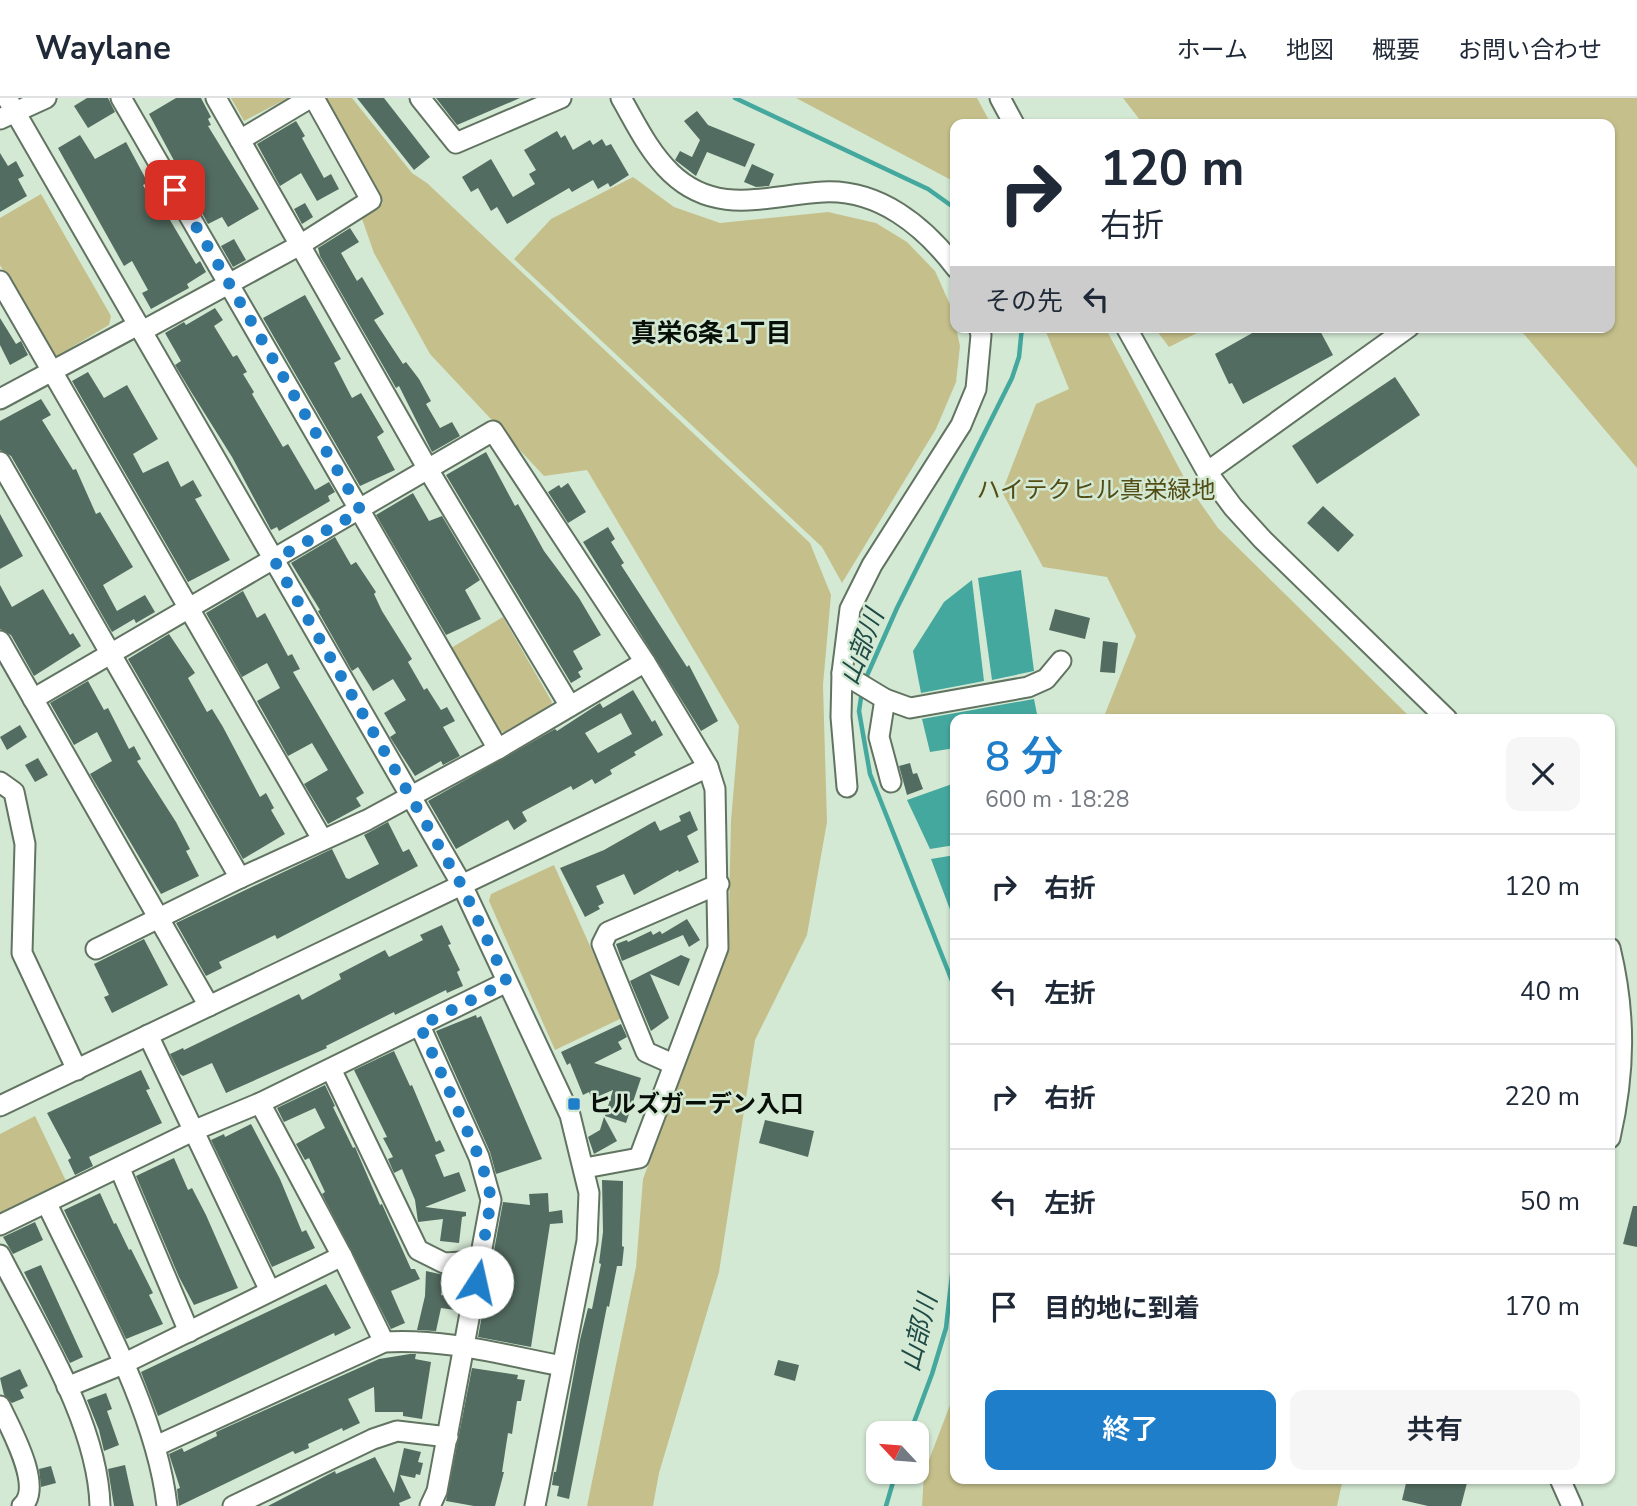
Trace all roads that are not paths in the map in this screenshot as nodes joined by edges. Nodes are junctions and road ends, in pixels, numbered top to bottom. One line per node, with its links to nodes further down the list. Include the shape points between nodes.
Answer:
1 (46, 98): 9 (street)
2 (121, 98): 15 (street)
3 (216, 98): 11 (street)
4 (312, 98): 11 (street); 12 (street, via 371,200)
5 (420, 98): 6 (street, via 456,144)
6 (561, 98)
7 (621, 98): 13 (street, via 653,152 672,174 699,192 734,202 825,192 862,197 898,211 935,240)
8 (1000, 98): 10 (street)
9 (8, 110): 16 (street)
10 (1011, 119)
11 (240, 140): 12 (street)
12 (300, 244): 15 (street); 23 (street)
13 (950, 260)
14 (0, 281): 20 (street)
15 (229, 282): 16 (street); 25 (street)
16 (140, 328): 20 (street); 26 (street)
17 (980, 333): 32 (street, via 976,389 961,425 872,565 850,609)
18 (1129, 333): 24 (street)
19 (1401, 333): 24 (street)
20 (52, 372): 21 (street); 27 (street)
21 (0, 400)
22 (0, 462): 29 (street)
23 (429, 471): 25 (street); 31 (street, via 494,431); 35 (street)
24 (1207, 472): 36 (street, via 1263,540)
25 (361, 511): 26 (street); 37 (street)
26 (274, 560): 27 (street); 42 (street)
27 (190, 608): 29 (street); 43 (street)
28 (0, 641): 34 (street)
29 (110, 654): 34 (street); 44 (street)
30 (1061, 661): 33 (street, via 1046,679 1028,687 910,708)
31 (645, 662): 35 (street); 38 (street)
32 (846, 676): 33 (street); 41 (street, via 841,717)
33 (882, 697): 40 (street, via 879,737)
34 (33, 699): 47 (street)
35 (570, 706): 37 (street)
36 (1442, 714)
37 (498, 749): 42 (street)
38 (708, 768): 45 (street, via 715,789); 46 (street)
39 (0, 782): 56 (street, via 14,792 25,844 22,953)
40 (891, 782)
41 (847, 787)
42 (410, 797): 43 (street); 46 (street)
43 (322, 839): 44 (street)
44 (240, 878): 47 (street)
45 (719, 884): 54 (street, via 718,948); 54 (street, via 608,932 602,944 646,1052)
46 (462, 886): 50 (street); 51 (street)
47 (161, 919): 48 (street); 51 (street)
48 (96, 949)
49 (1615, 970): 59 (street, via 1623,1040)
50 (507, 982): 52 (street); 61 (street, via 570,1115)
51 (209, 1006): 53 (street)
52 (420, 1026): 55 (street); 67 (street, via 488,1183 491,1200)
53 (148, 1035): 56 (street); 60 (street)
54 (673, 1064): 61 (street, via 639,1157)
55 (331, 1069): 57 (street); 67 (street, via 418,1250 444,1264)
56 (77, 1070): 58 (street)
57 (260, 1103): 60 (street); 66 (street)
58 (0, 1107)
59 (1615, 1116)
60 (195, 1130): 62 (street); 68 (street)
61 (585, 1168): 73 (street, via 587,1241)
62 (120, 1169): 63 (street); 69 (street)
63 (47, 1204): 64 (street); 72 (street)
64 (0, 1225)
65 (0, 1255): 74 (street)
66 (342, 1256): 68 (street); 70 (street)
67 (481, 1261): 71 (street)
68 (270, 1291): 69 (street)
69 (190, 1332): 72 (street)
70 (384, 1342): 71 (street); 77 (street)
71 (464, 1347): 73 (street); 76 (street)
72 (123, 1364): 74 (street); 77 (street)
73 (562, 1366): 84 (street)
74 (67, 1387): 80 (street, via 85,1427)
75 (0, 1406): 79 (street, via 28,1474 31,1490)
76 (448, 1437): 82 (street, via 397,1431); 83 (street)
77 (156, 1446): 81 (street)
78 (1562, 1484): 85 (street)
79 (22, 1506)
80 (100, 1506)
81 (167, 1506)
82 (233, 1506)
83 (430, 1506)
84 (534, 1506)
85 (1572, 1506)

